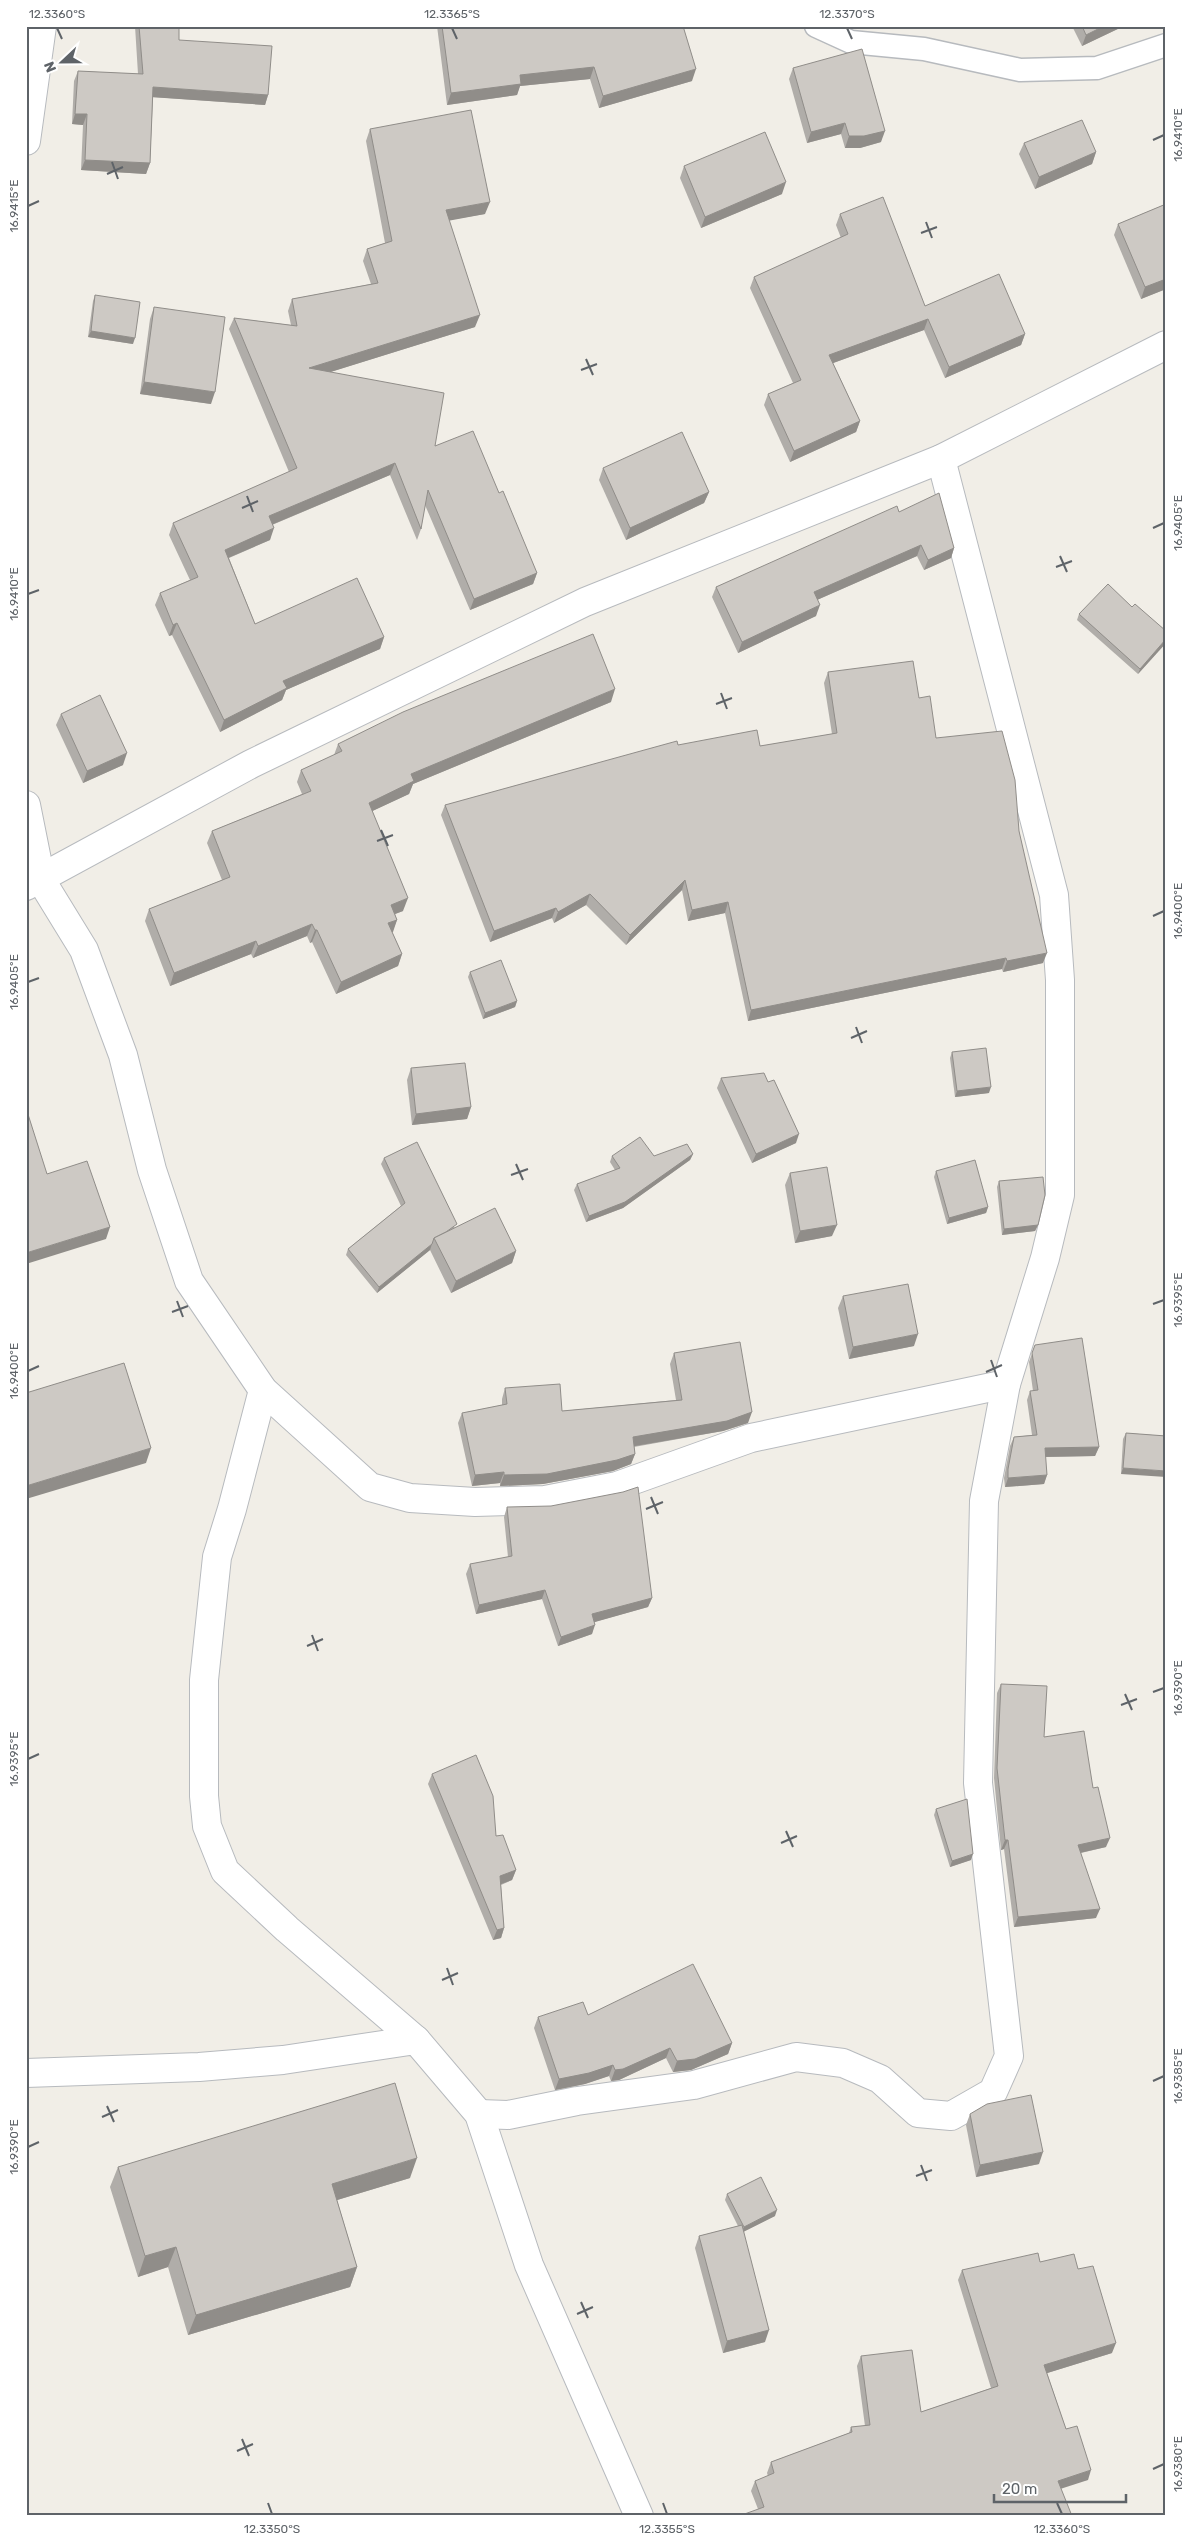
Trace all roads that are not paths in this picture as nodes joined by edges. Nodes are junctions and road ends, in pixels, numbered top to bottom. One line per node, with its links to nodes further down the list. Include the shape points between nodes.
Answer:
1 (42, 26): 4 (street)
2 (816, 26): 3 (lane, via 851,42 924,49 1020,70 1097,68)
3 (1166, 45)
4 (26, 141)
5 (1166, 345): 6 (street)
6 (941, 459): 8 (street, via 585,602 251,764); 9 (street, via 1054,895 1060,980 1060,1195 1046,1258)
7 (26, 804): 8 (street)
8 (34, 883): 10 (street, via 84,950 123,1055 152,1170 189,1282)
9 (1006, 1384): 10 (street, via 751,1438 617,1486 545,1500 475,1502 410,1498 370,1487); 13 (street, via 984,1502 978,1773 1009,2056 993,2092 951,2116 918,2113 880,2079 843,2063 796,2056 694,2085 508,2114)
10 (263, 1390): 11 (street, via 217,1557 204,1680 207,1826 225,1871)
11 (416, 2040): 12 (street, via 283,2060 199,2067); 13 (street)
12 (26, 2073)
13 (478, 2114): 14 (street, via 529,2265)
14 (639, 2516)

